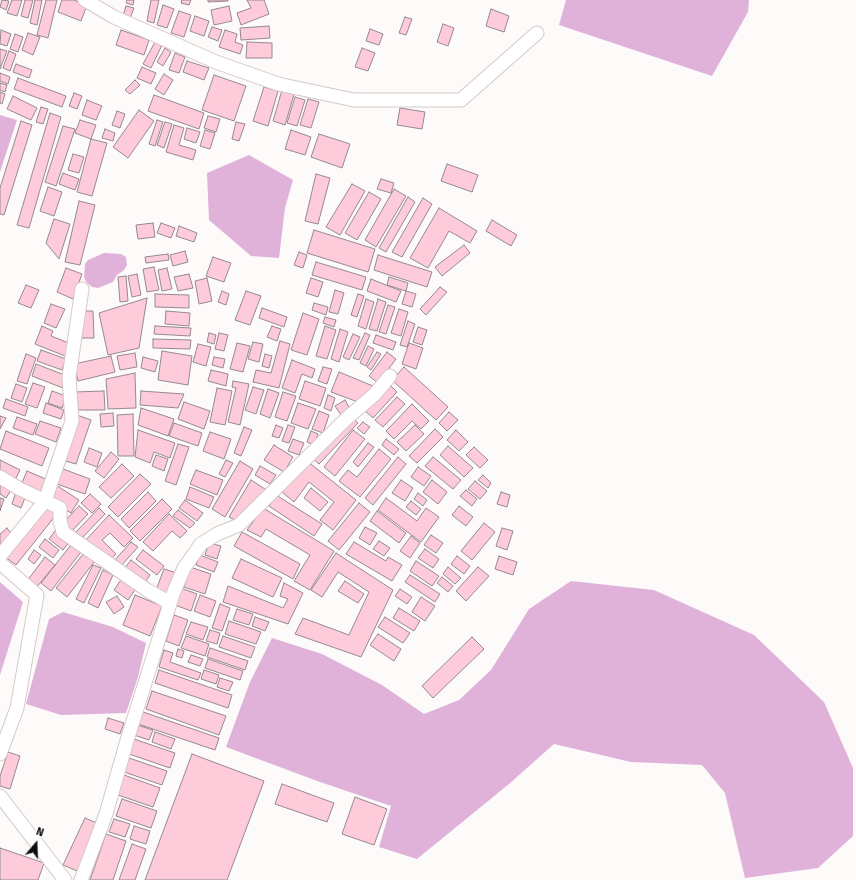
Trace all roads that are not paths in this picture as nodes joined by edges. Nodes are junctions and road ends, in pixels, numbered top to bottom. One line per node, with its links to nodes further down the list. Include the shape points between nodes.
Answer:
1 (85, 0): 2 (street, via 114,17 216,62 278,84 354,100 461,100)
2 (536, 33)
3 (82, 289): 6 (street, via 69,376 72,421)
4 (390, 376): 9 (street, via 374,395 346,418 239,525 201,544 184,568)
5 (0, 477): 6 (street)
6 (45, 502): 7 (street); 9 (street, via 60,508 63,532)
7 (0, 556)
8 (0, 563): 10 (street, via 37,595 17,708)
9 (170, 603): 13 (street, via 106,814)
10 (0, 754)
11 (0, 796): 12 (street)
12 (65, 880)
13 (81, 880)

